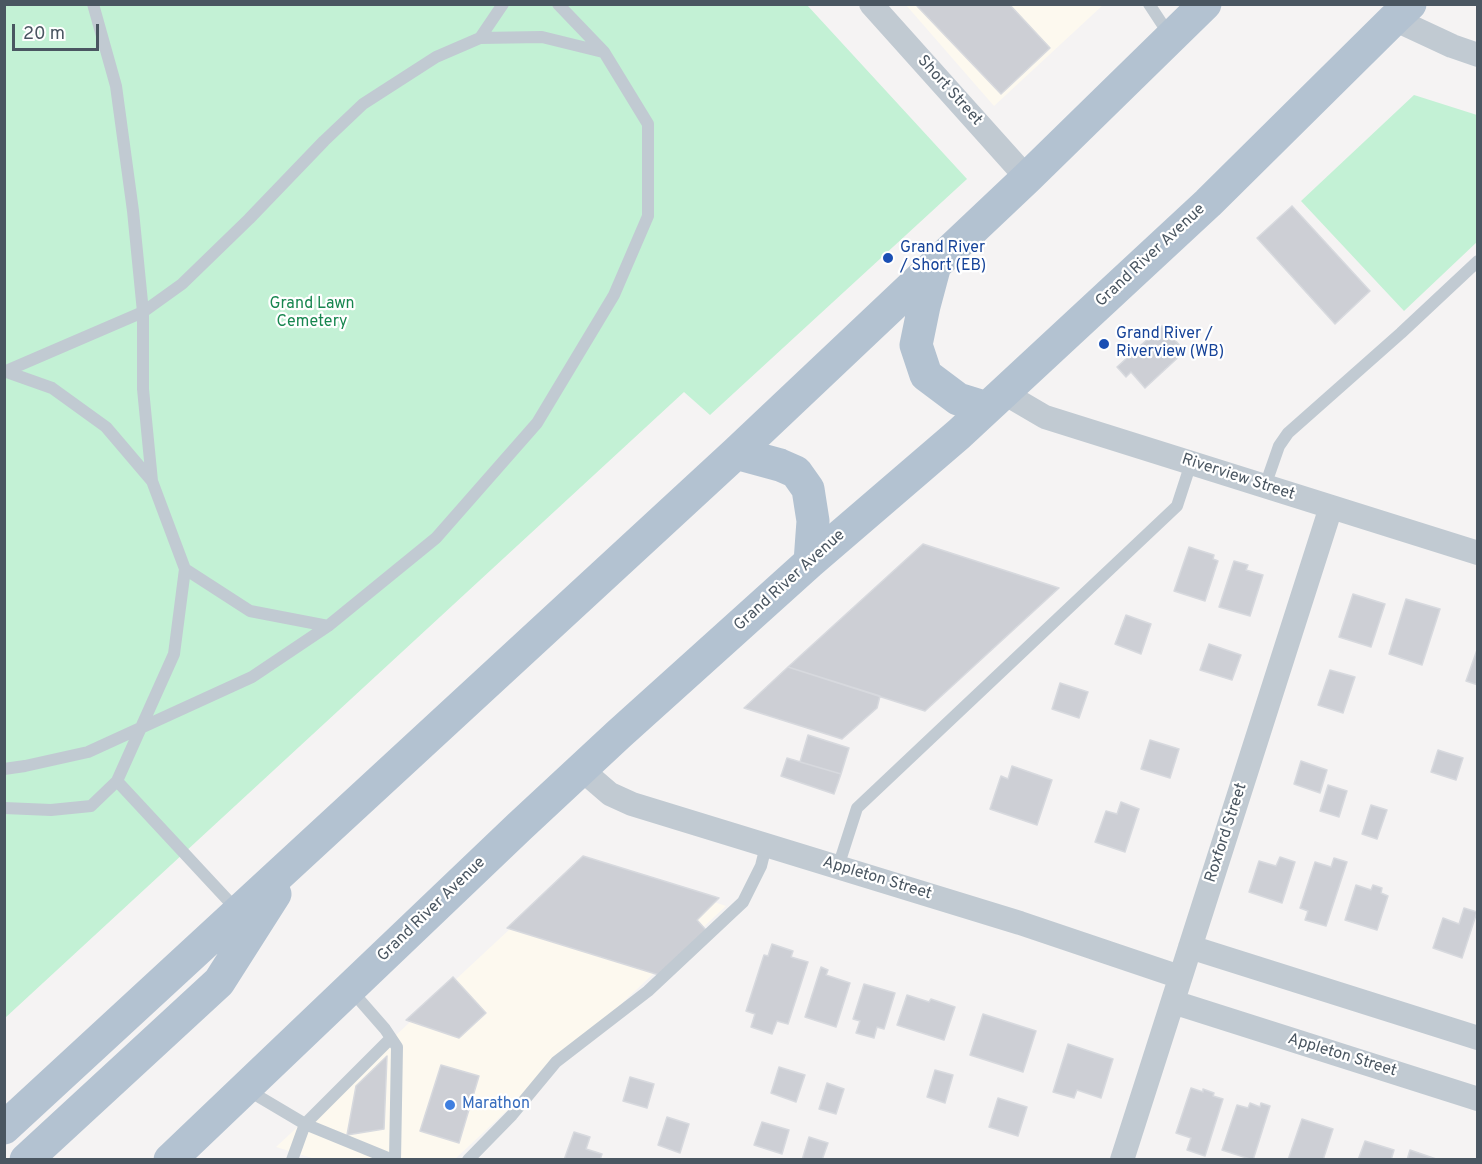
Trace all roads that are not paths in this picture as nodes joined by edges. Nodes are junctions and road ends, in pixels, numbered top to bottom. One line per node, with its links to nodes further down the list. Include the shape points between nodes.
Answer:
1 (93, 4): 15 (lane, via 116,86)
2 (503, 4): 9 (lane)
3 (558, 4): 10 (lane)
4 (871, 4): 12 (street, Short Street)
5 (1149, 4): 8 (lane)
6 (1205, 4): 8 (main road)
7 (1402, 12): 11 (street, via 1452,46); 17 (main road, Grand River Avenue, via 1208,203)
8 (1171, 37): 12 (main road)
9 (480, 38): 10 (lane, via 542,37); 15 (lane, via 436,57 363,104 182,284)
10 (604, 52): 26 (lane, via 648,124 648,216 614,296 537,423 436,538)
11 (1478, 55)
12 (1027, 178): 14 (main road)
13 (1478, 261): 21 (lane, via 1288,433 1279,446)
14 (935, 265): 17 (main road, via 915,345 926,375 958,399); 18 (main road)
15 (143, 312): 16 (lane); 20 (lane, via 143,389)
16 (5, 371): 20 (lane, via 52,388 106,427)
17 (995, 401): 19 (street, Riverview Street); 24 (main road, Grand River Avenue)
18 (736, 453): 24 (main road, via 796,472 808,489 813,521); 33 (main road)
19 (1191, 463): 21 (street, Riverview Street); 34 (lane, via 1177,506 857,808)
20 (152, 481): 25 (lane)
21 (1265, 486): 22 (street, Riverview Street)
22 (1331, 507): 23 (street, Riverview Street); 36 (street, Roxford Street)
23 (1478, 553)
24 (810, 562): 29 (main road, Grand River Avenue)
25 (185, 569): 26 (lane, via 250,611); 27 (lane, via 174,654)
26 (328, 626): 27 (lane, via 252,677)
27 (140, 728): 28 (lane, via 88,752); 30 (lane)
28 (4, 769)
29 (581, 769): 32 (street, Appleton Street, via 610,794 632,804); 38 (main road, Grand River Avenue)
30 (117, 781): 31 (lane, via 91,806 51,810); 35 (lane)
31 (4, 808)
32 (766, 846): 34 (street, Appleton Street); 50 (lane, via 743,902 648,992 555,1062 512,1115)
33 (300, 855): 35 (main road); 46 (main road, via 219,982)
34 (838, 867): 37 (street, Appleton Street)
35 (239, 912): 45 (main road)
36 (1190, 948): 37 (street, Roxford Street); 41 (street)
37 (1180, 977): 39 (street, Roxford Street)
38 (350, 988): 40 (lane); 42 (main road, Grand River Avenue)
39 (1173, 1002): 43 (street, Appleton Street); 51 (street, Roxford Street)
40 (391, 1038): 44 (lane); 49 (lane, via 397,1047)
41 (1478, 1038)
42 (245, 1088): 44 (lane); 47 (main road, Grand River Avenue)
43 (1478, 1099)
44 (305, 1124): 48 (lane); 49 (lane)
45 (4, 1128)
46 (26, 1160)
47 (170, 1160)
48 (292, 1160)
49 (394, 1160)
50 (468, 1160)
51 (1122, 1160)

